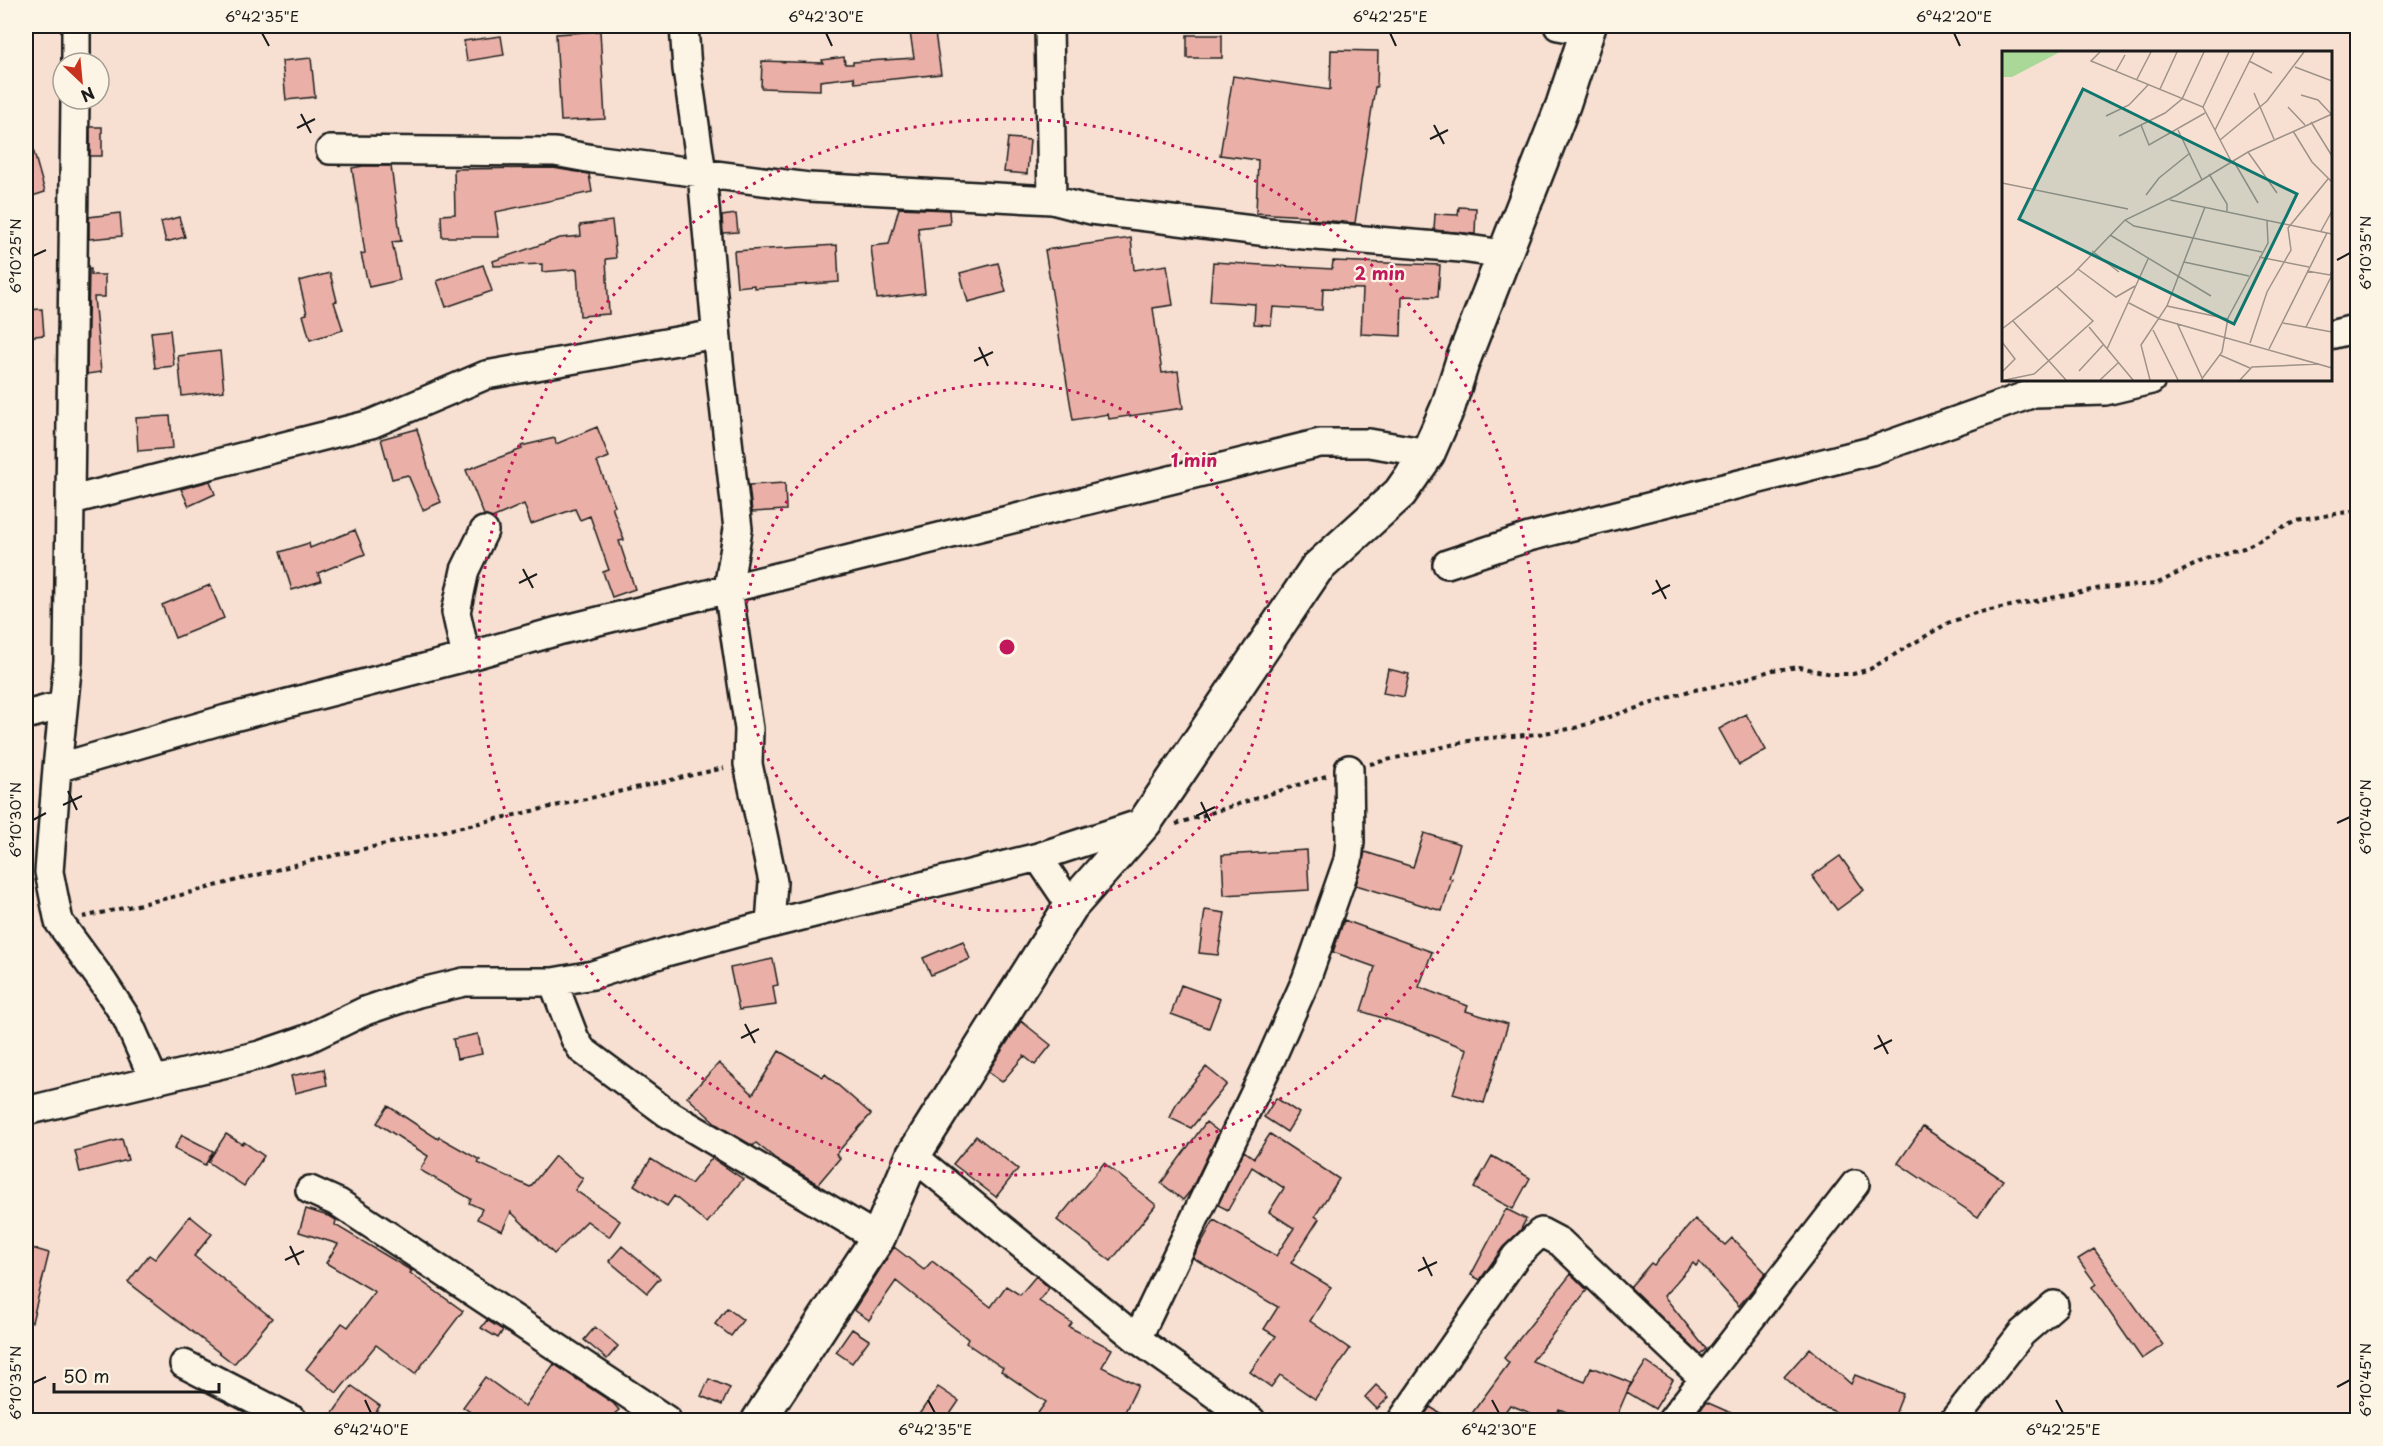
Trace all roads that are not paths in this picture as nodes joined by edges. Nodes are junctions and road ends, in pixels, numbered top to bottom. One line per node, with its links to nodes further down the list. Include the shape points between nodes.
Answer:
1 (76, 26): 5 (street)
2 (684, 26): 8 (street)
3 (1049, 26): 9 (street)
4 (1578, 27): 10 (street, via 1563,105)
5 (76, 51)
6 (75, 111): 16 (street)
7 (330, 150): 8 (street, via 555,152)
8 (702, 174): 9 (street, via 809,187); 12 (street)
9 (1052, 200): 10 (street, via 1091,210 1268,232)
10 (1504, 254): 15 (street)
11 (2358, 328): 13 (street)
12 (716, 334): 16 (street, via 486,375 371,424); 19 (street, via 738,529)
13 (2332, 335)
14 (2147, 381): 18 (street, via 2105,391 2034,393 1871,451 1529,537)
15 (1428, 453): 19 (street, via 1369,443 1320,443); 25 (street, via 1400,493 1316,569)
16 (72, 500): 21 (street, via 68,661)
17 (484, 531): 20 (street, via 465,570 456,612)
18 (1447, 564)
19 (728, 589): 20 (street); 28 (street, via 749,729 748,764 774,882)
20 (466, 657): 23 (street, via 226,719)
21 (63, 705): 22 (street); 23 (street)
22 (26, 715)
23 (57, 768): 30 (street, via 49,872 59,922 127,1019)
24 (1349, 769): 37 (street, via 1348,860 1306,980)
25 (1145, 822): 26 (street); 27 (street)
26 (1038, 857): 27 (street); 28 (street)
27 (1071, 906): 32 (street)
28 (770, 924): 29 (street, via 593,975)
29 (553, 982): 30 (street, via 464,982 418,993 261,1055); 35 (street, via 582,1050 667,1113)
30 (154, 1080): 31 (street)
31 (26, 1111)
32 (914, 1156): 35 (street); 37 (street)
33 (1855, 1184): 39 (street)
34 (310, 1190): 41 (street, via 339,1203)
35 (878, 1238): 42 (street)
36 (2054, 1305): 46 (street, via 2022,1333)
37 (1137, 1339): 43 (street)
38 (184, 1364): 40 (street)
39 (1704, 1379): 44 (street, via 1560,1242 1541,1232 1516,1256); 45 (street)
40 (293, 1420)
41 (667, 1420)
42 (759, 1420)
43 (1251, 1420)
44 (1402, 1420)
45 (1672, 1420)
46 (1954, 1420)

